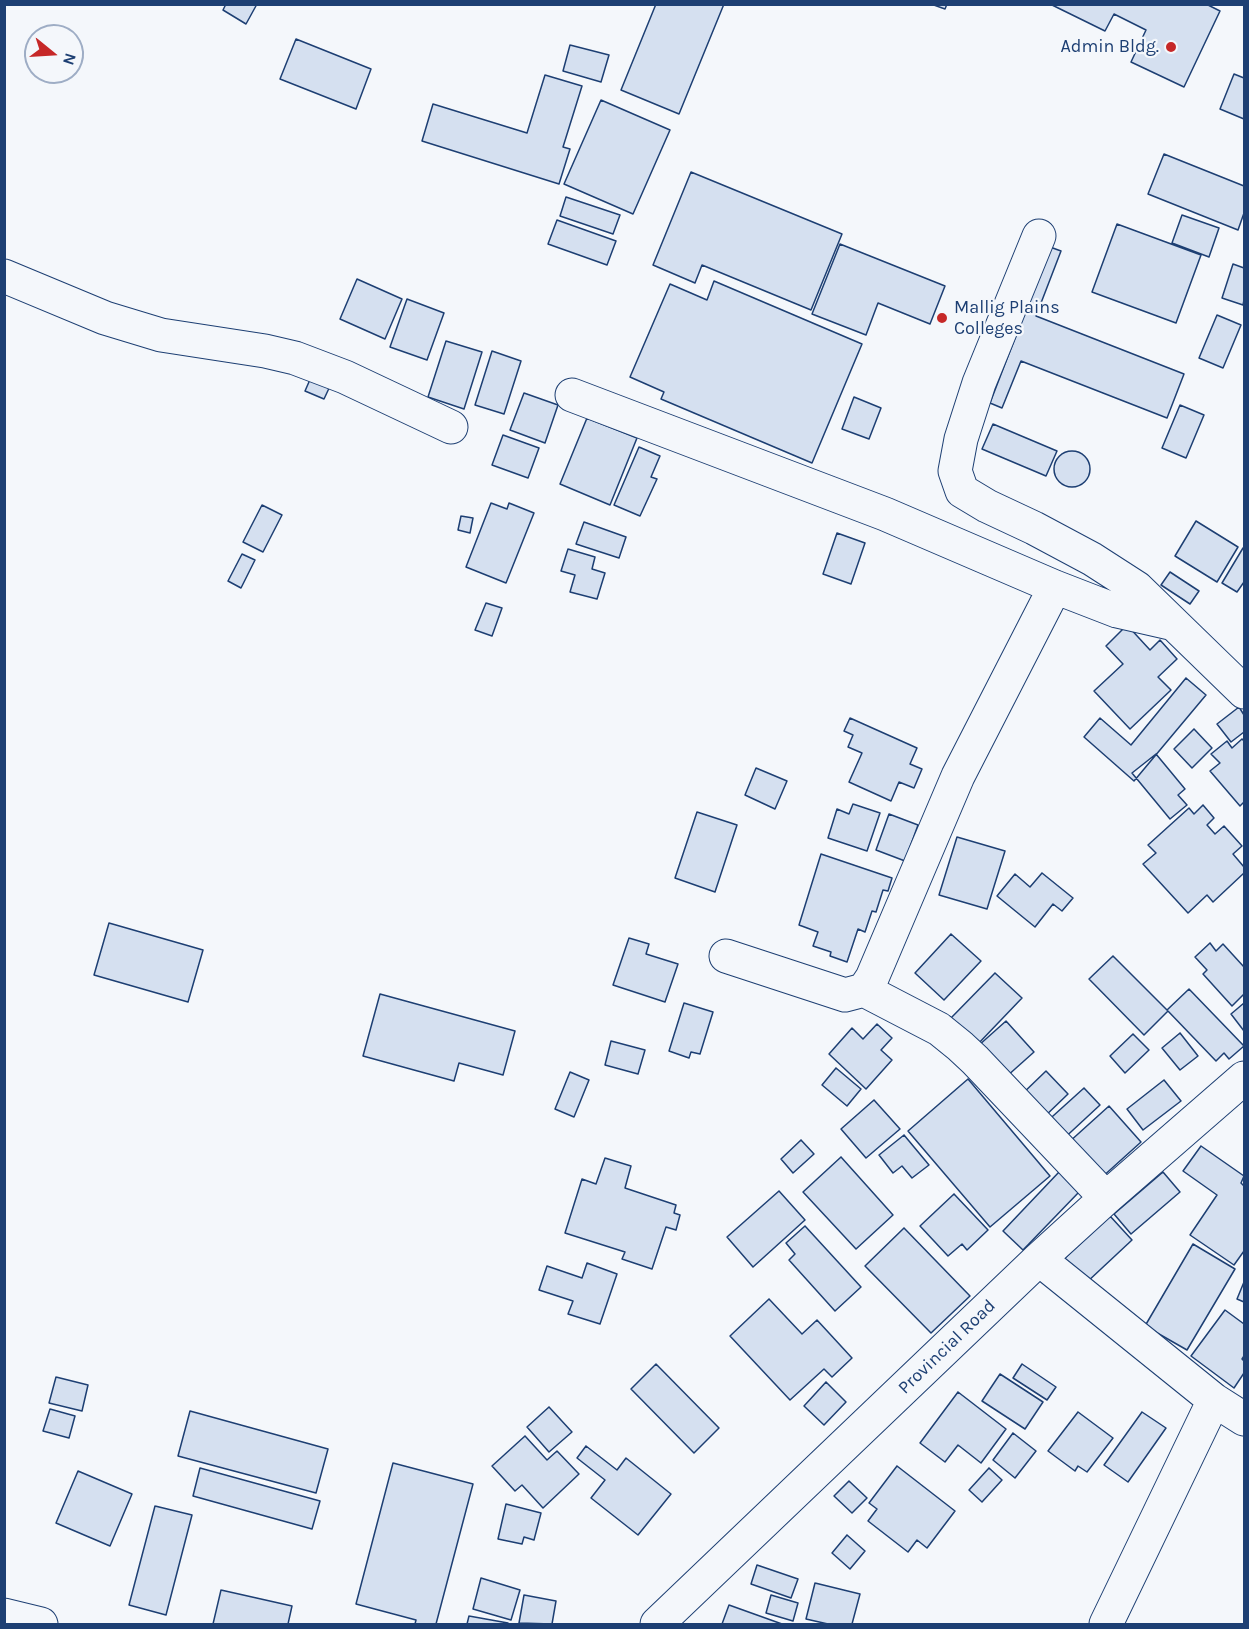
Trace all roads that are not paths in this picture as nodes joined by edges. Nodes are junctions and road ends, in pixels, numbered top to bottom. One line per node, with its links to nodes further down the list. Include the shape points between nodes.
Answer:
1 (1039, 236): 6 (main road, via 980,383 955,471 962,491 1092,559 1137,588)
2 (4, 276): 4 (main road, via 105,318 161,335 295,358)
3 (572, 395): 5 (main road, via 885,514)
4 (451, 426)
5 (1055, 587): 6 (main road, via 1117,611); 9 (main road, via 958,776)
6 (1174, 624): 7 (main road)
7 (1245, 692)
8 (726, 956): 9 (main road, via 845,995)
9 (864, 990): 11 (main road, via 939,1029 960,1046)
10 (1245, 1078): 11 (main road, Provincial Road)
11 (1106, 1198): 12 (main road, Provincial Road)
12 (1039, 1259): 13 (main road); 17 (main road, Provincial Road)
13 (1214, 1400): 14 (main road); 18 (main road)
14 (1245, 1419)
15 (4, 1615): 16 (main road)
16 (41, 1624)
17 (657, 1624)
18 (1106, 1624)

